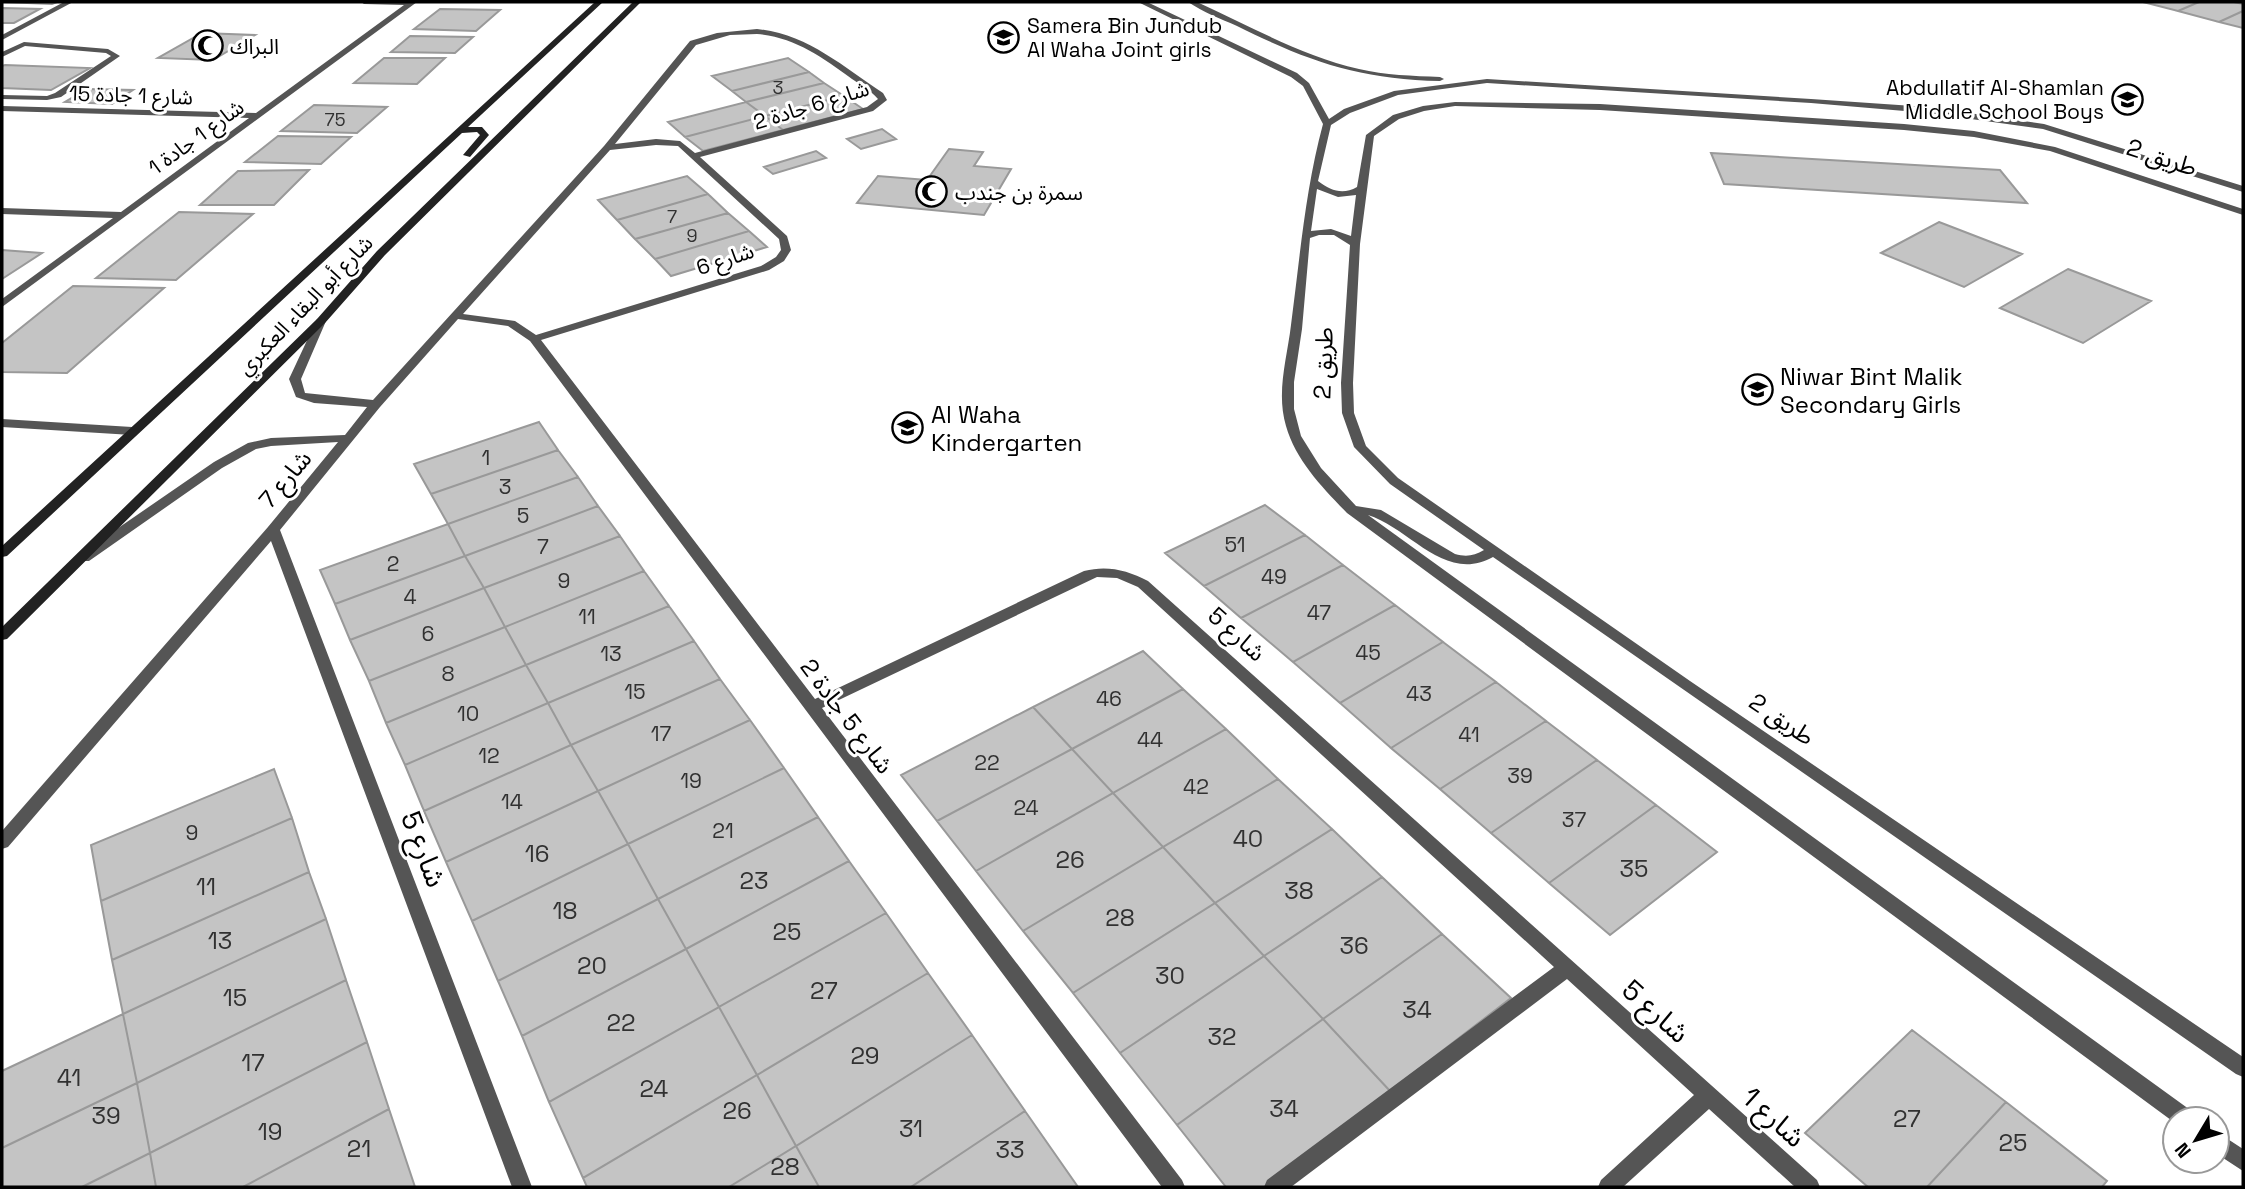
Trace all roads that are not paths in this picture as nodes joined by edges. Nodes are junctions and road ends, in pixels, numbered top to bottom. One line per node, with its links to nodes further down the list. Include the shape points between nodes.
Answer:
1 (69, 2): 9 (street)
2 (364, 2): 3 (street)
3 (412, 2): 22 (street, شارع 1 جادة 1)
4 (599, 2): 24 (main road, شارع أبو البقاء العكبري)
5 (637, 2): 37 (main road, شارع أبو البقاء العكبري)
6 (1142, 2): 13 (street)
7 (1192, 2): 11 (street, طريق 2)
8 (2, 26): 9 (street)
9 (20, 27): 10 (street)
10 (6, 36): 12 (street, via 18,37)
11 (1273, 39): 13 (street, via 1271,46); 15 (street, طريق 2, via 1352,69 1399,78)
12 (24, 44): 14 (street); 18 (street, via 108,51 116,56 58,95)
13 (1239, 48): 23 (street, via 1306,85)
14 (2, 55)
15 (1487, 81): 16 (street, طريق 2); 23 (street, طريق 2, via 1397,93)
16 (1594, 89): 17 (street, طريق 2); 19 (street, via 1613,98)
17 (1704, 96): 21 (street, via 1688,102 1689,106); 27 (street, طريق 2, via 1987,117 2044,127)
18 (2, 97)
19 (1600, 107): 21 (street, طريق 2); 30 (street, طريق 2, via 1455,104 1408,113 1370,135)
20 (2, 108): 22 (street, شارع 1 جادة 15)
21 (1710, 114): 28 (street, طريق 2, via 1974,134 2052,149)
22 (258, 116): 34 (street, شارع 1 جادة 1)
23 (1327, 124): 29 (street, طريق 2)
24 (458, 131): 37 (main road, via 479,130 485,135 393,229); 44 (main road, شارع أبو البقاء العكبري)
25 (607, 148): 26 (street, شارع 6, via 670,142); 26 (street, شارع 6 جادة 2, via 693,43 719,34 754,32 793,38 883,100 870,109); 39 (street, شارع 7)
26 (695, 156): 41 (street, شارع 6, via 784,238 788,245 780,259 765,268)
27 (2146, 157): 28 (street, via 2155,171); 31 (street, طريق 2)
28 (2126, 172): 32 (street, طريق 2)
29 (1314, 182): 30 (street, via 1336,195); 35 (street, طريق 2)
30 (1363, 188): 36 (street, طريق 2)
31 (2243, 189)
32 (2243, 207)
33 (2, 211): 34 (street)
34 (121, 215): 38 (street, شارع 1 جادة 1)
35 (1305, 237): 36 (street, via 1335,232); 46 (street, طريق 2, via 1286,392 1292,427 1310,463)
36 (1355, 244): 48 (street, طريق 2, via 1346,383 1348,413 1360,447 1394,481)
37 (381, 253): 40 (main road, شارع أبو البقاء العكبري)
38 (2, 303)
39 (456, 316): 41 (street, شارع 5 جادة 2, via 511,323); 42 (street, شارع 7)
40 (321, 321): 42 (street, via 295,379 300,394); 50 (main road, شارع أبو البقاء العكبري)
41 (534, 339): 52 (street, شارع 5 جادة 2)
42 (376, 404): 45 (street, شارع 7)
43 (2, 424): 44 (street)
44 (132, 431): 49 (main road, شارع أبو البقاء العكبري)
45 (349, 438): 47 (street, شارع 7); 50 (street, via 252,446)
46 (1352, 510): 48 (street, via 1382,516 1456,559 1474,560); 57 (street, طريق 2)
47 (273, 530): 53 (street, شارع 7); 58 (street, شارع 5)
48 (1494, 551): 55 (street, طريق 2)
49 (2, 553)
50 (71, 567): 51 (main road, شارع أبو البقاء العكبري)
51 (2, 635)
52 (811, 707): 54 (street, شارع 5, via 1089,574 1126,574 1143,584); 59 (street, شارع 5 جادة 2)
53 (2, 842)
54 (1567, 968): 56 (street, شارع 5); 60 (street)
55 (2243, 1068)
56 (1708, 1096): 61 (street, شارع 1); 62 (street, شارع 1)
57 (2167, 1105)
58 (522, 1187)
59 (1175, 1187)
60 (1274, 1187)
61 (1608, 1187)
62 (1811, 1187)

